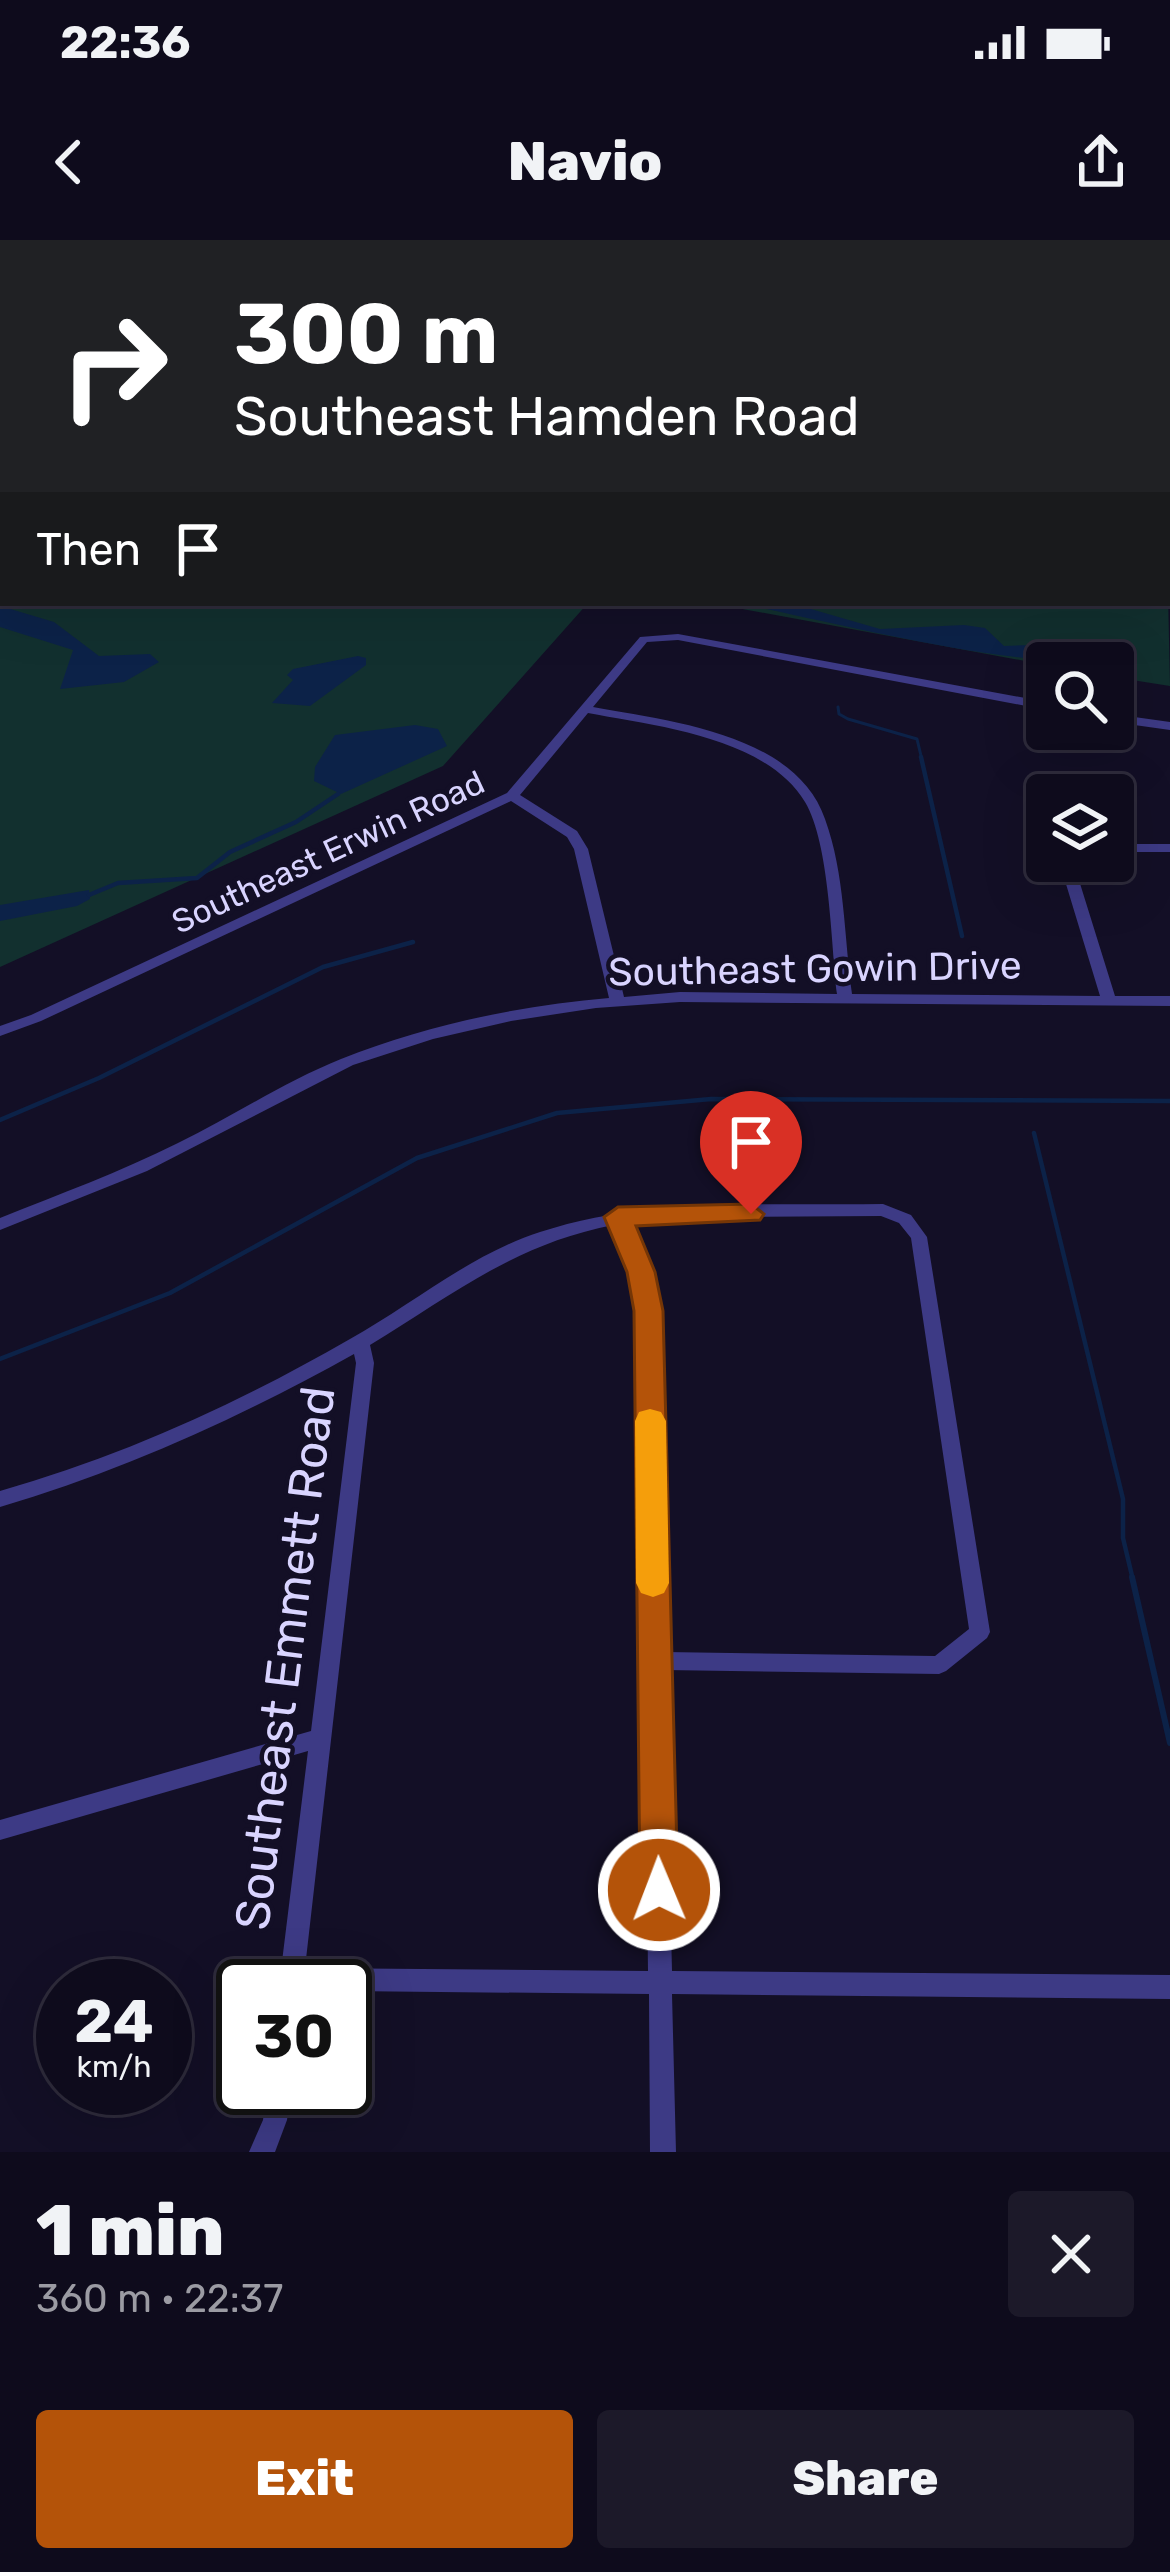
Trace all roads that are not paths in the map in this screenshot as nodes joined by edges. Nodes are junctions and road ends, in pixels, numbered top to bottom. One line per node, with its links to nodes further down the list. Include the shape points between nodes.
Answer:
1 (1026, 702): 2 (street, Southeast Erwin Road, via 669,636 644,639)
2 (586, 709): 5 (street, Southeast Erwin Road); 9 (street, via 706,734 790,778 813,804 824,844)
3 (1134, 721): 4 (street)
4 (1170, 726)
5 (512, 796): 10 (street, via 572,834 581,849); 13 (street, Southeast Erwin Road)
6 (1134, 848): 7 (street)
7 (1170, 848)
8 (1072, 882): 11 (street)
9 (845, 998): 10 (street, Southeast Gowin Drive); 11 (street, Southeast Gowin Drive)
10 (616, 1000): 15 (street, Southeast Gowin Drive, via 509,1016 351,1061 166,1156)
11 (1109, 1000): 12 (street, Southeast Gowin Drive)
12 (1170, 1001)
13 (0, 1030)
14 (618, 1217): 16 (street, via 491,1260); 18 (street, via 649,1311); 18 (street, via 883,1210 905,1219 920,1237 980,1632 939,1665)
15 (0, 1224)
16 (360, 1342): 17 (street, via 160,1442); 19 (street, Southeast Emmett Road, via 365,1363)
17 (0, 1499)
18 (654, 1661): 22 (street)
19 (322, 1737): 20 (street); 21 (street, Southeast Emmett Road)
20 (0, 1831)
21 (294, 1959)
22 (661, 1981): 23 (street); 24 (street); 27 (street)
23 (372, 1983)
24 (1170, 1987)
25 (276, 2115): 26 (street)
26 (262, 2152)
27 (663, 2152)

